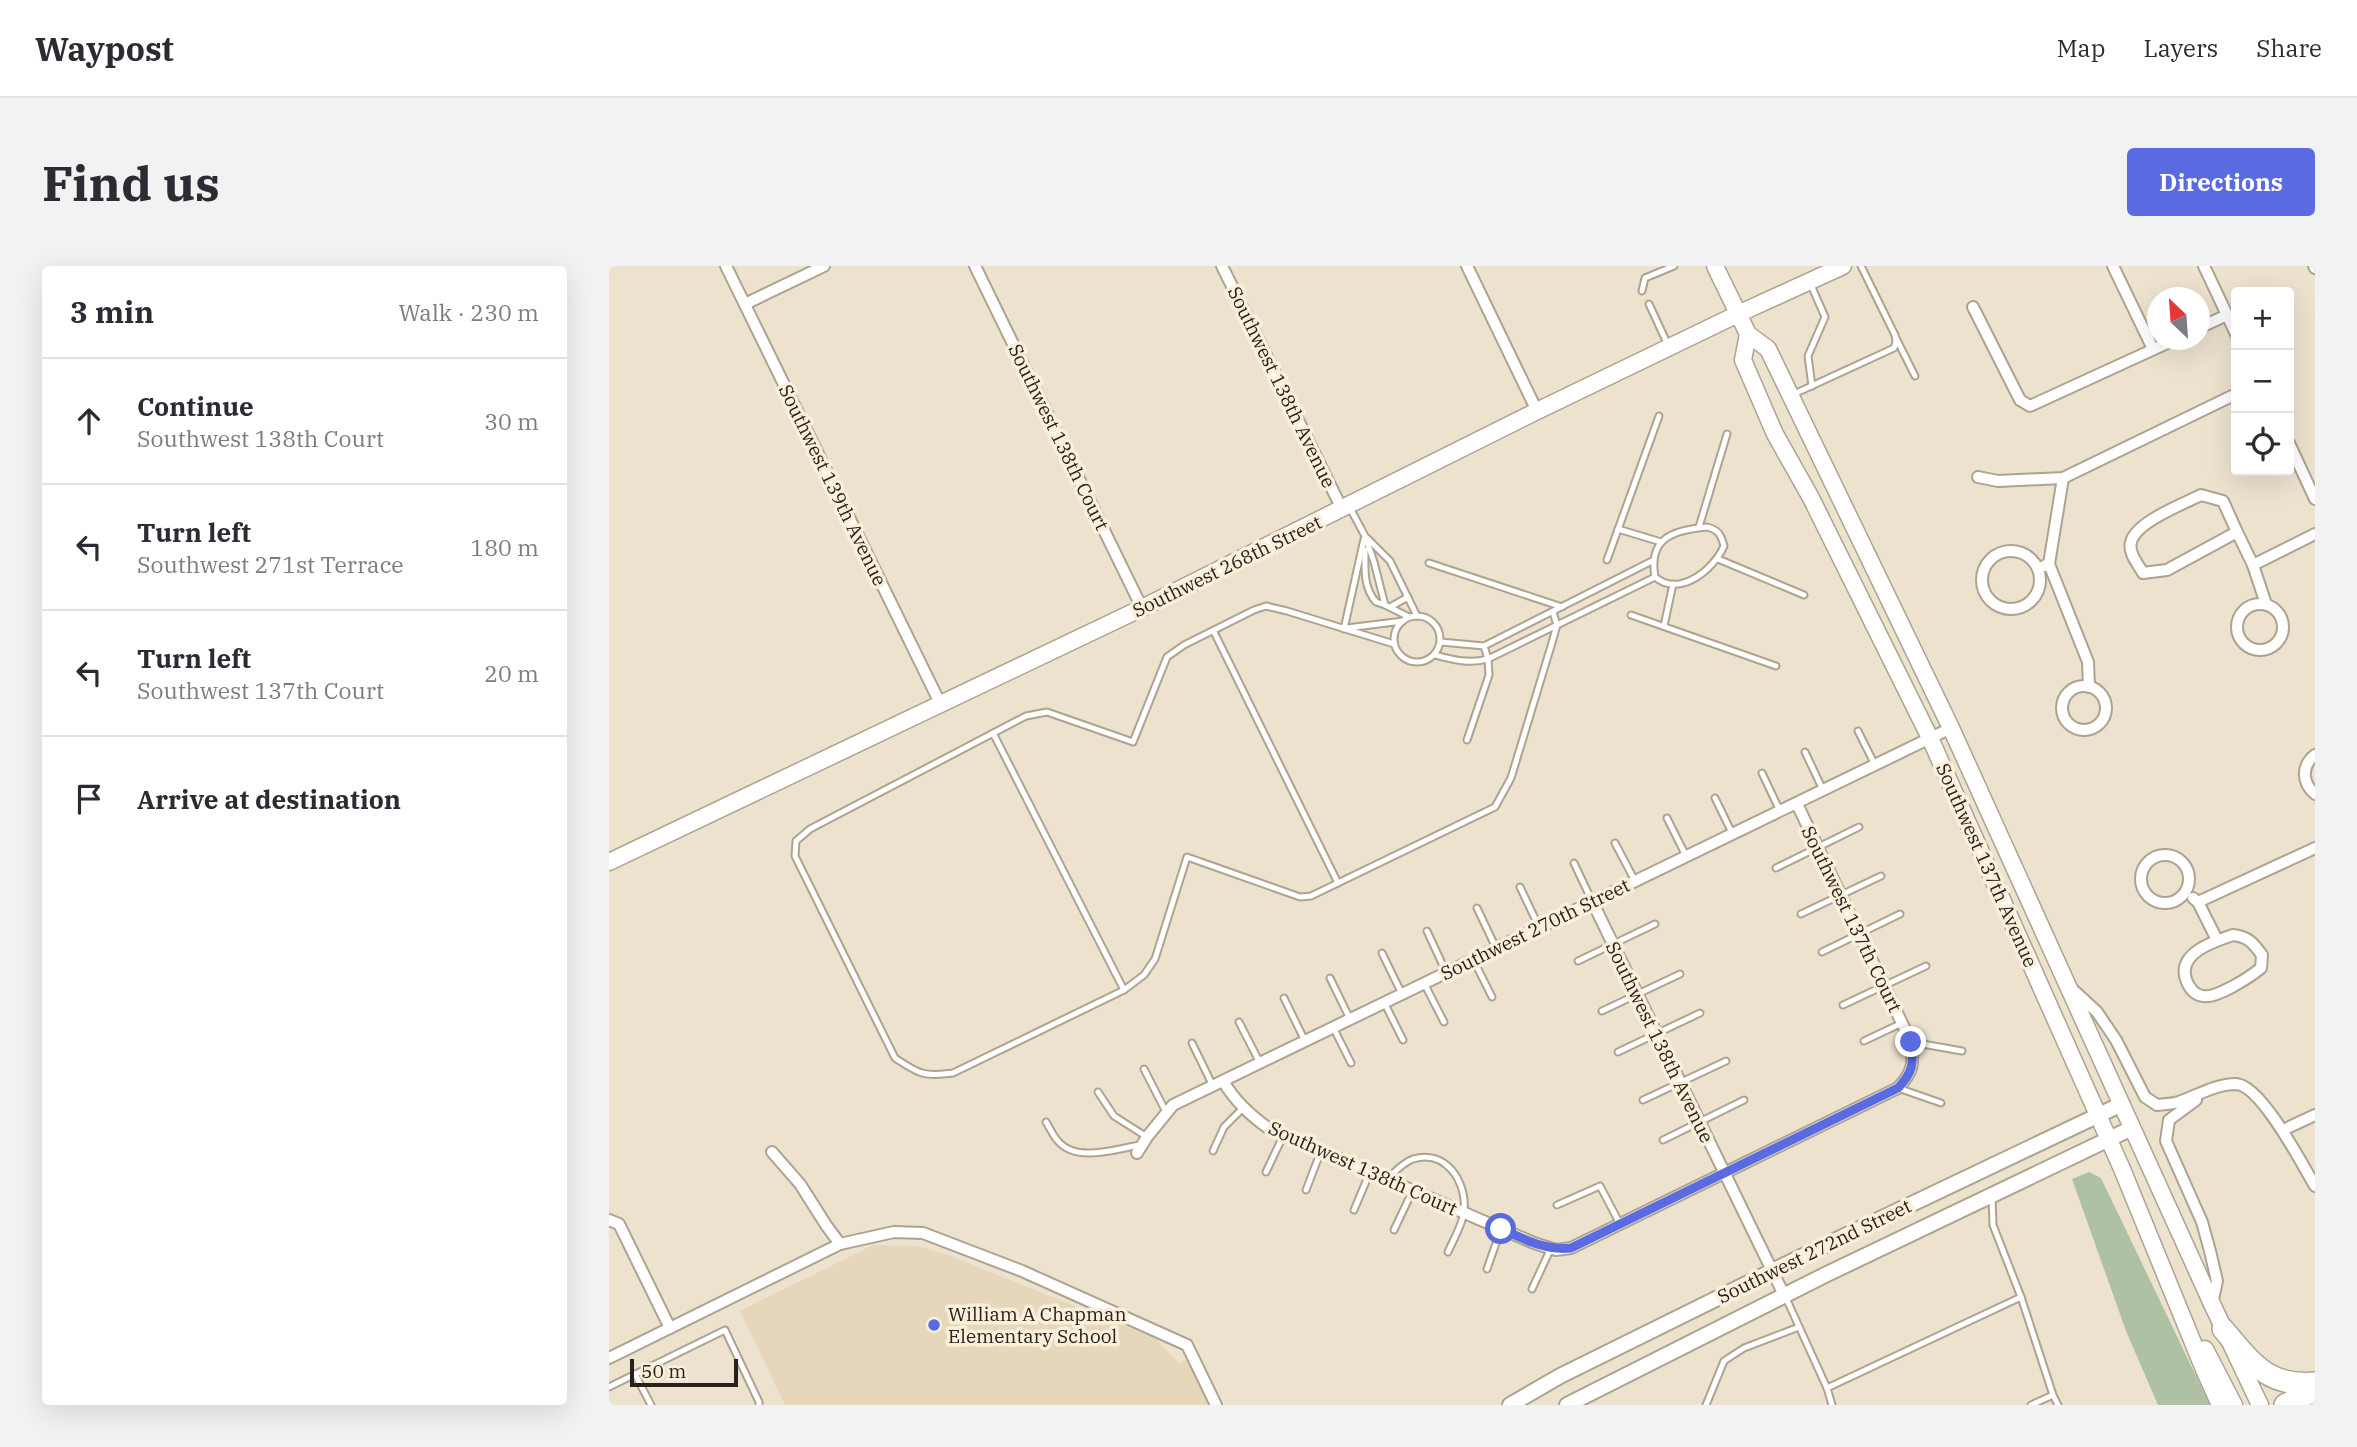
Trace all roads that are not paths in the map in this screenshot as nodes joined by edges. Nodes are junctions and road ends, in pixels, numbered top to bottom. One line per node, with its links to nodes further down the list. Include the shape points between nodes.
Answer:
1 (726, 266): 14 (street, Southwest 139th Avenue)
2 (824, 266): 14 (street)
3 (975, 266): 56 (street, Southwest 138th Court)
4 (1222, 266): 37 (street, Southwest 138th Avenue)
5 (1467, 266): 30 (street)
6 (1674, 266): 13 (lane, via 1645,278)
7 (1715, 266): 17 (main road, Southwest 137th Avenue)
8 (1843, 266): 12 (main road, Southwest 268th Street)
9 (1861, 266): 22 (lane)
10 (2113, 266): 23 (street)
11 (2204, 266): 18 (street)
12 (1809, 282): 17 (main road, Southwest 268th Street); 27 (lane, via 1825,317 1808,356)
13 (1642, 291)
14 (744, 304): 73 (street, Southwest 139th Avenue)
15 (1649, 304): 24 (lane)
16 (1973, 307): 25 (street, via 2020,400 2029,406)
17 (1738, 314): 21 (main road, Southwest 137th Avenue); 24 (main road, Southwest 268th Street)
18 (2227, 315): 19 (street); 20 (street)
19 (2210, 323)
20 (2231, 323)
21 (1748, 334): 28 (main road, Southwest 137th Avenue, via 1768,349); 77 (main road, Southwest 137th Avenue, via 1744,360 1775,434)
22 (1895, 335): 26 (lane); 27 (lane, via 1894,348)
23 (2147, 337)
24 (1669, 348): 30 (main road, Southwest 268th Street)
25 (2151, 350)
26 (1915, 376)
27 (1812, 386): 28 (lane)
28 (1791, 395): 74 (main road, Southwest 137th Avenue)
29 (2231, 396): 35 (street)
30 (1537, 411): 37 (main road, Southwest 268th Street)
31 (1658, 416): 39 (lane)
32 (1727, 434): 38 (lane)
33 (2294, 454): 36 (street)
34 (1978, 477): 35 (street, via 1998,481)
35 (2063, 478): 49 (street)
36 (2315, 499)
37 (1346, 507): 42 (lane); 56 (main road, Southwest 268th Street)
38 (1699, 527): 43 (lane); 44 (lane, via 1716,529 1721,535 1724,546)
39 (1618, 529): 43 (lane); 45 (lane)
40 (2237, 532): 40 (street, via 2223,500 2201,495 2141,527 2131,542 2133,557 2143,573 2167,570); 48 (street)
41 (2315, 534): 48 (street)
42 (1364, 536): 53 (lane, via 1390,561); 55 (lane); 55 (lane, via 1366,582 1373,599); 64 (lane)
43 (1661, 542): 46 (lane)
44 (1718, 559): 51 (lane, via 1694,579); 52 (lane)
45 (1607, 560)
46 (1652, 562): 50 (lane); 57 (lane)
47 (1429, 563): 57 (lane)
48 (2253, 565): 54 (street)
49 (2043, 566): 49 (street, via 2022,553 1999,554 1984,570 1984,592 2000,608 2023,607 2038,591); 72 (street, via 2088,662)
50 (1655, 578): 51 (lane); 62 (lane)
51 (1673, 584): 63 (lane)
52 (1804, 595)
53 (1408, 597): 55 (lane); 60 (lane)
54 (2266, 604): 54 (street, via 2249,606 2238,620 2239,638 2254,649 2271,647 2283,633 2280,615)
55 (1388, 606): 61 (lane)
56 (1142, 608): 73 (main road, Southwest 268th Street)
57 (1563, 608): 58 (lane)
58 (1553, 612): 62 (lane); 68 (lane)
59 (1631, 615): 63 (lane)
60 (1417, 616): 61 (lane); 66 (lane, via 1437,626)
61 (1406, 619): 64 (lane); 67 (lane, via 1395,631)
62 (1557, 625): 70 (lane); 100 (lane, via 1511,778 1495,807)
63 (1664, 626): 71 (lane)
64 (1344, 629): 65 (lane, via 1266,606); 67 (lane)
65 (1214, 632): 76 (lane, via 1167,657 1133,742 1047,712 1026,716); 100 (lane)
66 (1441, 642): 68 (lane); 69 (lane)
67 (1394, 644): 69 (lane, via 1411,662)
68 (1484, 646): 70 (lane)
69 (1435, 655): 70 (lane, via 1463,663)
70 (1488, 659): 78 (lane, via 1489,675)
71 (1776, 666)
72 (2089, 687): 72 (street, via 2072,689 2062,703 2065,720 2078,730 2095,727 2105,713 2103,697)
73 (940, 703): 95 (main road, Southwest 268th Street)
74 (1951, 728): 77 (street, Southwest 270th Street); 126 (main road, Southwest 137th Avenue)
75 (1857, 731): 81 (lane)
76 (993, 733): 127 (lane); 127 (lane, via 810,829 796,841 795,856 895,1058 931,1076 953,1073)
77 (1930, 738): 81 (street, Southwest 270th Street); 164 (main road, Southwest 137th Avenue)
78 (1467, 740)
79 (1805, 752): 83 (lane)
80 (2315, 755): 84 (street, via 2305,766 2304,776)
81 (1875, 766): 83 (street, Southwest 270th Street)
82 (1762, 773): 87 (lane)
83 (1824, 791): 86 (street, Southwest 270th Street)
84 (2315, 794)
85 (1715, 798): 90 (lane)
86 (1797, 804): 87 (street, Southwest 270th Street); 92 (street, Southwest 137th Court)
87 (1781, 812): 90 (street, Southwest 270th Street)
88 (1667, 818): 94 (lane)
89 (1859, 827): 92 (lane)
90 (1733, 835): 94 (street, Southwest 270th Street)
91 (1615, 843): 99 (lane)
92 (1818, 848): 97 (lane); 103 (street, Southwest 137th Court)
93 (2315, 848): 105 (street)
94 (1686, 857): 99 (street, Southwest 270th Street)
95 (609, 862)
96 (1574, 863): 104 (lane)
97 (1776, 868)
98 (1881, 876): 103 (lane)
99 (1635, 881): 104 (street, Southwest 270th Street)
100 (1338, 883): 127 (lane, via 1300,897 1187,857 1155,958 1144,975)
101 (1520, 887): 110 (lane)
102 (2186, 892): 102 (street, via 2189,874 2179,858 2160,855 2145,865 2141,884 2151,899 2170,903); 105 (street)
103 (1841, 895): 107 (lane); 112 (street, Southwest 137th Court)
104 (1592, 901): 110 (street, Southwest 270th Street); 114 (street, Southwest 138th Avenue)
105 (2198, 902): 113 (street)
106 (1477, 908): 115 (lane)
107 (1801, 914)
108 (1900, 914): 112 (lane)
109 (1655, 925): 114 (lane)
110 (1539, 927): 115 (street, Southwest 270th Street)
111 (1427, 931): 121 (lane)
112 (1859, 934): 116 (lane); 125 (street, Southwest 137th Court)
113 (2217, 940): 113 (street, via 2246,937 2262,955 2261,968 2245,980 2201,996 2191,990 2184,975 2186,962)
114 (1613, 945): 119 (lane); 129 (street, Southwest 138th Avenue)
115 (1496, 948): 118 (street, Southwest 270th Street)
116 (1822, 952)
117 (1381, 953): 128 (lane)
118 (1473, 959): 121 (street, Southwest 270th Street); 130 (lane)
119 (1578, 961)
120 (1926, 966): 125 (lane)
121 (1446, 972): 124 (street, Southwest 270th Street)
122 (1680, 974): 129 (lane)
123 (1330, 978): 136 (lane)
124 (1424, 983): 128 (street, Southwest 270th Street); 137 (lane)
125 (1884, 986): 133 (lane); 139 (street, Southwest 137th Court)
126 (2069, 986): 156 (street, Southwest 137th Avenue, via 2097,1012 2145,1097 2157,1105 2177,1103); 161 (main road, Southwest 137th Avenue)
127 (1124, 990)
128 (1402, 994): 132 (street, Southwest 270th Street)
129 (1637, 994): 134 (lane); 141 (street, Southwest 138th Avenue)
130 (1492, 997)
131 (1284, 998): 143 (lane)
132 (1384, 1002): 136 (street, Southwest 270th Street); 142 (lane)
133 (1843, 1005)
134 (1602, 1011)
135 (1700, 1013): 141 (lane)
136 (1350, 1019): 140 (street, Southwest 270th Street)
137 (1444, 1021)
138 (1239, 1022): 150 (lane)
139 (1902, 1023): 144 (lane); 145 (street, Southwest 137th Court)
140 (1333, 1027): 143 (street, Southwest 270th Street); 151 (lane)
141 (1656, 1033): 148 (lane); 153 (street, Southwest 138th Avenue)
142 (1403, 1040)
143 (1305, 1041): 150 (street, Southwest 270th Street)
144 (1864, 1041)
145 (1911, 1042): 147 (lane); 155 (street, Southwest 137th Court, via 1909,1076)
146 (1192, 1043): 154 (lane)
147 (1962, 1051)
148 (1618, 1052)
149 (1726, 1061): 153 (lane)
150 (1259, 1063): 154 (street, Southwest 270th Street)
151 (1351, 1063)
152 (1144, 1069): 163 (lane)
153 (1680, 1083): 158 (lane); 167 (street, Southwest 138th Avenue)
154 (1218, 1084): 162 (street, Southwest 138th Court); 163 (street, Southwest 270th Street)
155 (1898, 1088): 160 (lane); 179 (street)
156 (2219, 1088): 169 (street, via 2235,1084 2252,1090); 201 (street, via 2189,1103 2169,1121 2166,1141 2202,1222 2217,1281)
157 (1098, 1092): 173 (lane)
158 (1643, 1100)
159 (1744, 1100): 167 (lane)
160 (1941, 1103)
161 (2122, 1104): 164 (street, Southwest 272nd Street); 168 (main road, Southwest 137th Avenue)
162 (1243, 1108): 170 (street, Southwest 138th Court); 174 (lane, via 1224,1127)
163 (1166, 1112): 173 (street, Southwest 270th Street)
164 (2098, 1115): 172 (main road, Southwest 137th Avenue); 197 (street, Southwest 272nd Street)
165 (2315, 1115): 169 (street)
166 (1046, 1122): 173 (lane, via 1059,1143 1075,1153)
167 (1699, 1122): 171 (lane); 179 (street, Southwest 138th Avenue)
168 (2133, 1128): 172 (street, Southwest 272nd Street); 201 (main road, Southwest 137th Avenue)
169 (2283, 1130): 181 (street)
170 (1284, 1135): 175 (street, Southwest 138th Court); 177 (lane)
171 (1663, 1140)
172 (2109, 1140): 184 (street, Southwest 272nd Street); 193 (main road, Southwest 137th Avenue)
173 (1142, 1145)
174 (1213, 1151)
175 (1321, 1151): 178 (street, Southwest 138th Court); 182 (lane)
176 (772, 1152): 192 (street)
177 (1266, 1172)
178 (1370, 1172): 180 (street, Southwest 138th Court); 186 (lane)
179 (1724, 1172): 189 (street); 197 (street, Southwest 138th Avenue)
180 (1387, 1179): 183 (street, Southwest 138th Court); 187 (lane, via 1414,1159 1443,1162 1455,1171 1463,1188)
181 (2315, 1186)
182 (1306, 1190)
183 (1413, 1190): 187 (street, Southwest 138th Court); 191 (lane)
184 (1991, 1195): 199 (street, Southwest 272nd Street); 200 (lane, via 1993,1225)
185 (1557, 1205): 189 (lane, via 1600,1185)
186 (1354, 1210)
187 (1465, 1213): 190 (street, Southwest 138th Court); 195 (lane)
188 (609, 1220): 203 (street, via 619,1224)
189 (1620, 1224): 194 (street, via 1571,1248)
190 (1501, 1229): 194 (street, Southwest 138th Court); 196 (lane)
191 (1394, 1230)
192 (841, 1244): 203 (street); 214 (street, via 894,1232 923,1233 1022,1272 1187,1345)
193 (2153, 1247): 221 (main road, Southwest 137th Avenue); 222 (main road)
194 (1554, 1249): 198 (lane)
195 (1448, 1252)
196 (1487, 1269)
197 (1772, 1271): 199 (street, Southwest 138th Avenue); 215 (street, Southwest 272nd Street)
198 (1532, 1289)
199 (1784, 1295): 202 (lane); 216 (street, Southwest 272nd Street)
200 (2021, 1297): 209 (lane); 211 (lane)
201 (2211, 1304): 204 (main road, Southwest 137th Avenue)
202 (1799, 1327): 209 (lane); 217 (lane, via 1744,1348 1724,1362)
203 (670, 1328): 205 (street)
204 (2223, 1329): 207 (highway, via 2249,1360 2271,1377 2291,1384); 223 (main road, Southwest 137th Avenue)
205 (609, 1358)
206 (635, 1374): 208 (lane); 212 (lane); 213 (lane, via 725,1330)
207 (2315, 1383)
208 (609, 1387)
209 (1827, 1388): 218 (lane)
210 (2315, 1390): 224 (highway)
211 (2053, 1395): 219 (lane); 220 (lane)
212 (651, 1405)
213 (759, 1405)
214 (1216, 1405)
215 (1510, 1405)
216 (1567, 1405)
217 (1706, 1405)
218 (1832, 1405)
219 (2031, 1405)
220 (2058, 1405)
221 (2220, 1405)
222 (2234, 1405)
223 (2260, 1405)
224 (2285, 1405)

